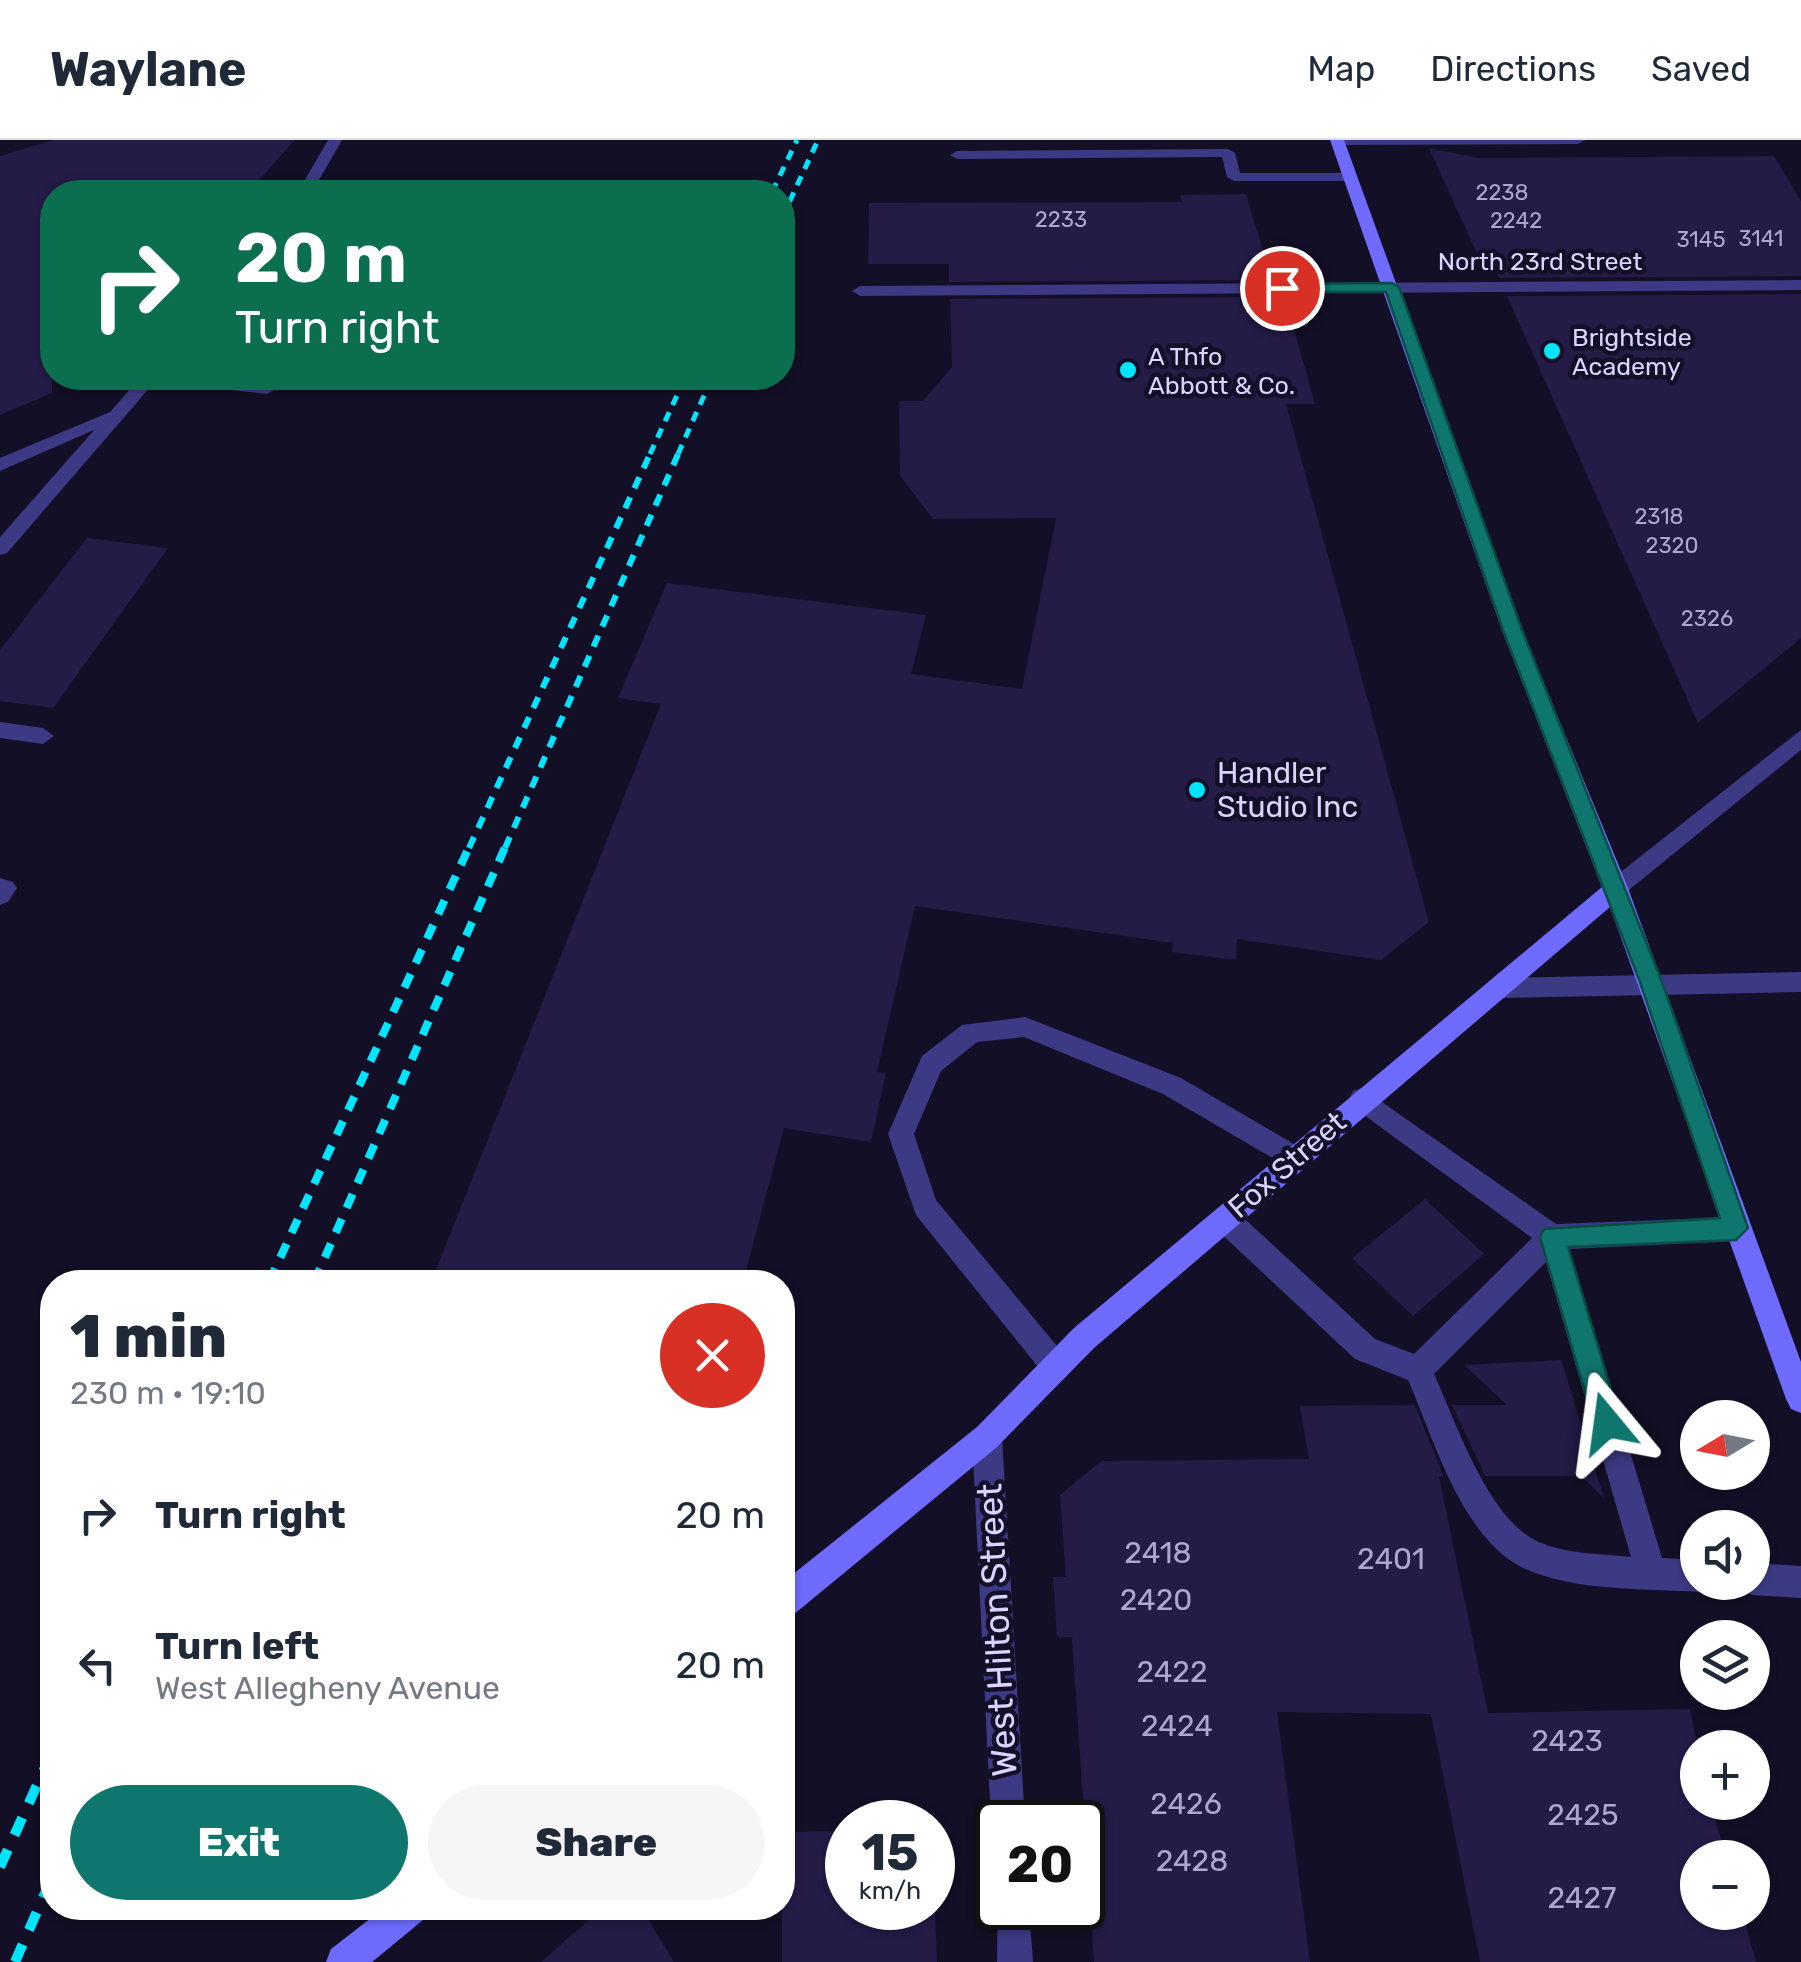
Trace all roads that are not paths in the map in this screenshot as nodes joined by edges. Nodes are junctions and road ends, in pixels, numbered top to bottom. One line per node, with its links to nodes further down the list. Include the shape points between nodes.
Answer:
1 (335, 140): 6 (street)
2 (1337, 140): 3 (street); 5 (main road)
3 (1578, 140)
4 (957, 155): 5 (street, via 1228,153 1234,177)
5 (1350, 177): 8 (main road)
6 (312, 180)
7 (1801, 284): 8 (street, North 23rd Street)
8 (1392, 287): 9 (street, North 23rd Street); 18 (main road, via 1512,630)
9 (860, 291)
10 (136, 390): 11 (street)
11 (112, 415): 12 (street); 13 (street)
12 (0, 465)
13 (0, 549)
14 (0, 730): 15 (street)
15 (43, 736)
16 (1801, 738): 18 (street, Fox Street)
17 (0, 887): 19 (street, via 6,888)
18 (1616, 888): 20 (main road); 22 (main road, Fox Street)
19 (0, 896)
20 (1651, 982): 21 (street); 22 (street); 26 (main road)
21 (1801, 982)
22 (1498, 988): 23 (main road, Fox Street)
23 (1362, 1099): 24 (main road, Fox Street); 27 (street)
24 (1295, 1158): 25 (main road, Fox Street); 28 (street, via 1172,1086 1025,1026 972,1032 931,1064 900,1134 924,1206)
25 (1225, 1218): 28 (main road, Fox Street); 29 (street, via 1365,1350)
26 (1736, 1228): 27 (street); 30 (main road)
27 (1552, 1237): 29 (street); 32 (street)
28 (1056, 1367): 31 (main road, Fox Street)
29 (1418, 1370): 32 (street, via 1490,1522 1532,1556)
30 (1801, 1399)
31 (986, 1437): 36 (main road, Fox Street); 37 (street, West Hilton Street)
32 (1651, 1572): 33 (street)
33 (1680, 1574)
34 (1770, 1580): 35 (street)
35 (1801, 1582)
36 (795, 1593)
37 (1007, 1800)
38 (396, 1920): 40 (main road)
39 (1013, 1930): 41 (street)
40 (344, 1962)
41 (1015, 1962)

